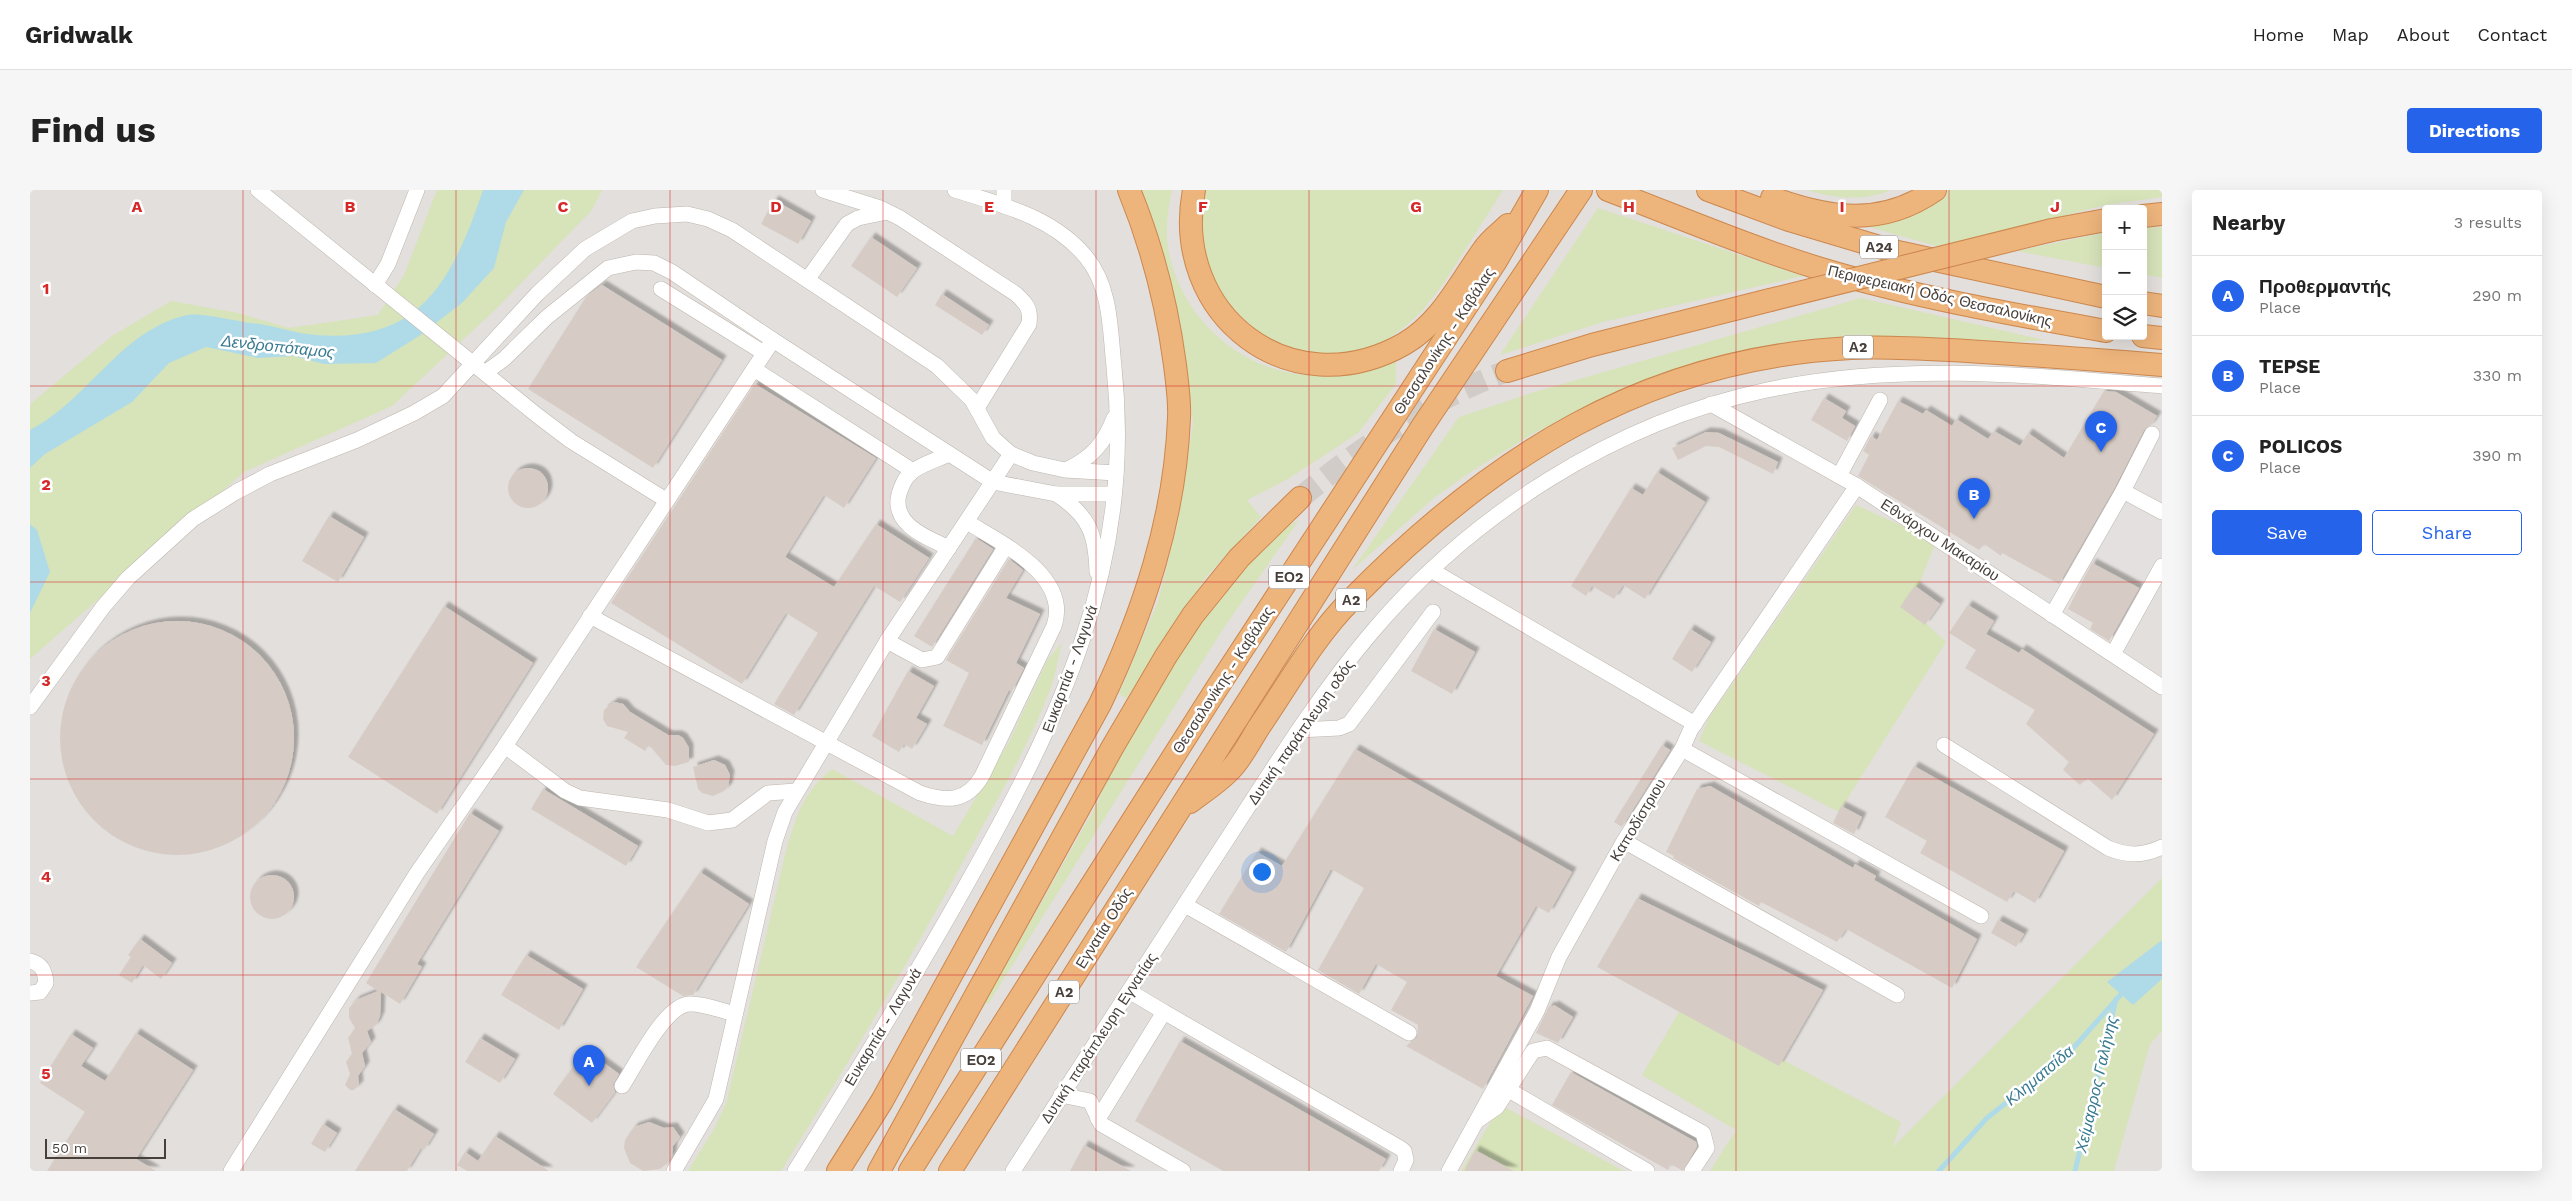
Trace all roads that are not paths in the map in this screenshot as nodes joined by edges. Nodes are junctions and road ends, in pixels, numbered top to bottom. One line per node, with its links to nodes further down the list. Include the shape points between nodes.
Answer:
1 (258, 190): 20 (street)
2 (417, 190): 20 (street, via 388,264)
3 (823, 190): 15 (street)
4 (955, 190): 14 (street, Ευκαρπία - Λαγυνά)
5 (1004, 190): 14 (street)
6 (1129, 190): 95 (highway, via 1165,302 1179,418 1170,495 1153,572 1124,654 1100,704 882,1101)
7 (1194, 190): 13 (highway, via 1190,218 1193,250 1201,279 1214,302 1249,340 1290,360 1312,364 1363,361 1406,343 1442,310 1485,248)
8 (1581, 190): 75 (highway, Θεσσαλονίκης - Καβάλας / ΕΟ2, via 1422,427)
9 (1608, 190): 25 (highway, Περιφερειακή Οδός Θεσσαλονίκης, via 1761,248 1868,282)
10 (1708, 190): 22 (highway, Α24, via 1789,220 1893,251)
11 (1750, 190): 12 (highway, via 1816,211 1864,216 1890,212)
12 (1935, 190)
13 (1532, 198): 97 (highway, Θεσσαλονίκης - Καβάλας / ΕΟ2, via 1496,261 1215,691)
14 (1004, 206): 39 (street, Ευκαρπία - Λαγυνά, via 1056,229 1087,258 1099,276 1110,323)
15 (887, 212): 19 (street, via 858,218 847,224); 38 (street, via 1027,304 1031,313 1030,324)
16 (2162, 214): 17 (highway)
17 (2147, 216)
18 (2102, 221): 33 (highway, bridge, via 2052,230 1770,300 1592,345)
19 (807, 280): 30 (street, via 732,230 708,219 687,214 632,221 585,249); 38 (street, via 937,366)
20 (375, 285): 30 (street)
21 (661, 289): 29 (street)
22 (2102, 296)
23 (2147, 304): 24 (highway)
24 (2162, 306)
25 (2102, 330)
26 (2147, 336): 27 (highway)
27 (2162, 338)
28 (773, 340): 29 (street); 34 (street, via 672,272 654,263 636,262 608,268 594,277); 41 (street)
29 (764, 353): 32 (street)
30 (473, 362): 34 (street); 67 (street, via 443,396 414,413 357,440 270,474 193,520 128,578)
31 (2162, 365): 75 (highway, Α2, via 1955,350 1853,347 1783,355 1742,364 1624,400 1567,428 1506,466 1405,545 1345,606 1230,770)
32 (754, 369): 44 (street); 53 (street)
33 (1506, 371)
34 (486, 372): 53 (street, via 571,441)
35 (2162, 386): 37 (street, Δυτική παράπλευρη οδός, via 1964,374 1909,374 1771,389)
36 (1880, 400): 46 (street)
37 (1711, 404): 46 (street, Εθνάρχου Μακαρίου); 59 (street, Δυτική παράπλευρη οδός, via 1648,427 1555,476 1490,521)
38 (977, 408): 42 (street, via 993,438)
39 (1118, 410): 43 (street, via 1107,437 1097,451); 45 (street, Ευκαρπία - Λαγυνά)
40 (2152, 434): 49 (street)
41 (948, 454): 44 (street); 47 (street)
42 (1011, 454): 43 (street); 47 (street)
43 (1065, 470): 45 (street)
44 (912, 471): 57 (street, via 902,484 898,498 900,512 906,524 917,532)
45 (1116, 473): 51 (street, Ευκαρπία - Λαγυνά)
46 (1839, 476): 48 (street, Εθνάρχου Μακαρίου)
47 (993, 482): 50 (street); 55 (street)
48 (1857, 486): 62 (street, Εθνάρχου Μακαρίου); 68 (street, Καποδίστριου)
49 (2123, 491): 54 (street); 62 (street)
50 (1056, 494): 51 (street); 60 (street, via 1080,512 1092,531 1097,558)
51 (1114, 494): 60 (street, Ευκαρπία - Λαγυνά, via 1110,536)
52 (1300, 498): 96 (highway, via 1233,565 1193,615 1166,656)
53 (666, 500): 63 (street)
54 (2162, 512)
55 (967, 522): 56 (street); 57 (street)
56 (1006, 546): 64 (street, via 937,657 922,660); 70 (street, via 1033,566 1047,582 1056,600 1057,618 982,776 971,791 962,797 937,799)
57 (950, 548): 64 (street)
58 (2162, 566): 65 (street)
59 (1431, 570): 68 (street); 69 (street, Δυτική παράπλευρη οδός, via 1370,634)
60 (1097, 593): 94 (street, Ευκαρπία - Λαγυνά, via 1058,708 1013,802 902,997)
61 (1433, 612): 69 (street, via 1349,724 1339,728)
62 (2052, 615): 65 (street, Εθνάρχου Μακαρίου)
63 (590, 616): 70 (street); 72 (street)
64 (887, 641): 70 (street)
65 (2113, 654): 66 (street, Εθνάρχου Μακαρίου)
66 (2162, 687)
67 (30, 707)
68 (1695, 724): 73 (street, Καποδίστριου)
69 (1300, 730): 78 (street, Δυτική παράπλευρη οδός)
70 (825, 742): 74 (street)
71 (1944, 745): 77 (street, via 2108,848 2130,855)
72 (504, 746): 74 (street, via 565,791 580,798 668,810 708,823 732,820 768,793); 92 (street, via 417,873)
73 (1682, 749): 76 (street, Καποδίστριου); 79 (street)
74 (796, 791): 85 (street, via 775,841)
75 (1177, 812): 98 (highway, Εγνατία Οδός / Α2)
76 (1624, 842): 83 (street); 91 (street, Καποδίστριου, via 1559,957 1537,1011)
77 (2162, 847)
78 (1185, 905): 81 (street, Δυτική παράπλευρη Εγνατίας); 86 (street)
79 (1982, 916)
80 (30, 961): 82 (street, via 38,963 45,973 46,983 40,992)
81 (1129, 991): 84 (street); 89 (street, Δυτική παράπλευρη Εγνατίας)
82 (30, 993)
83 (1897, 995)
84 (1164, 1012): 90 (street); 101 (street, via 1400,1148 1406,1160)
85 (735, 1014): 87 (street, via 694,1004 674,1009); 93 (street, via 713,1106)
86 (1410, 1033)
87 (622, 1086)
88 (1509, 1090): 91 (street, via 1494,1110); 103 (street); 104 (street, via 1533,1051 1542,1047 1552,1050 1703,1133 1707,1148)
89 (1061, 1095): 90 (street, via 1090,1101); 99 (street, Δυτική παράπλευρη Εγνατίας)
90 (1098, 1119): 100 (street, via 1103,1126)
91 (1477, 1121): 102 (street, Καποδίστριου)
92 (231, 1171)
93 (674, 1171)
94 (795, 1171)
95 (838, 1171)
96 (879, 1171)
97 (910, 1171)
98 (950, 1171)
99 (1013, 1171)
100 (1183, 1171)
101 (1401, 1171)
102 (1449, 1171)
103 (1647, 1171)
104 (1692, 1171)

